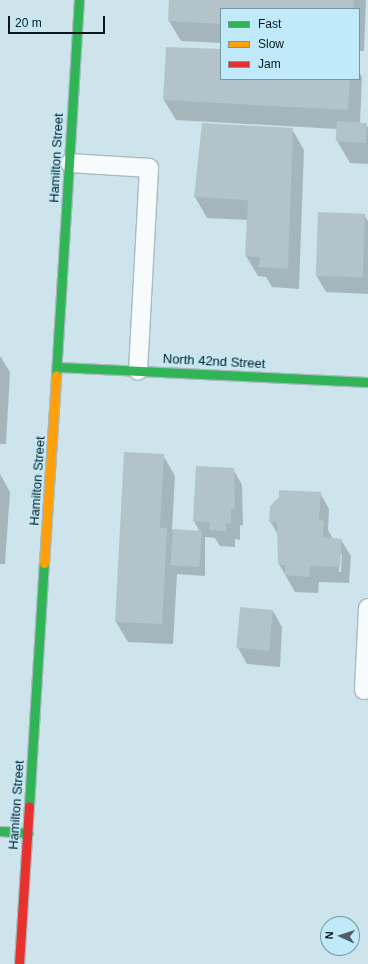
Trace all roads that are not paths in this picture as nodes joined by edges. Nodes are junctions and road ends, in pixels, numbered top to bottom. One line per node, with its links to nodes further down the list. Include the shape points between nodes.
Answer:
1 (79, 0): 2 (main road, Hamilton Street)
2 (70, 163): 3 (main road, Hamilton Street); 4 (lane, via 149,168)
3 (58, 367): 4 (main road, North 42nd Street); 9 (main road, Hamilton Street)
4 (138, 371): 5 (main road, North 42nd Street)
5 (368, 382)
6 (368, 608): 7 (lane)
7 (364, 690)
8 (0, 831): 9 (main road)
9 (28, 833): 10 (main road, Hamilton Street)
10 (20, 964)

